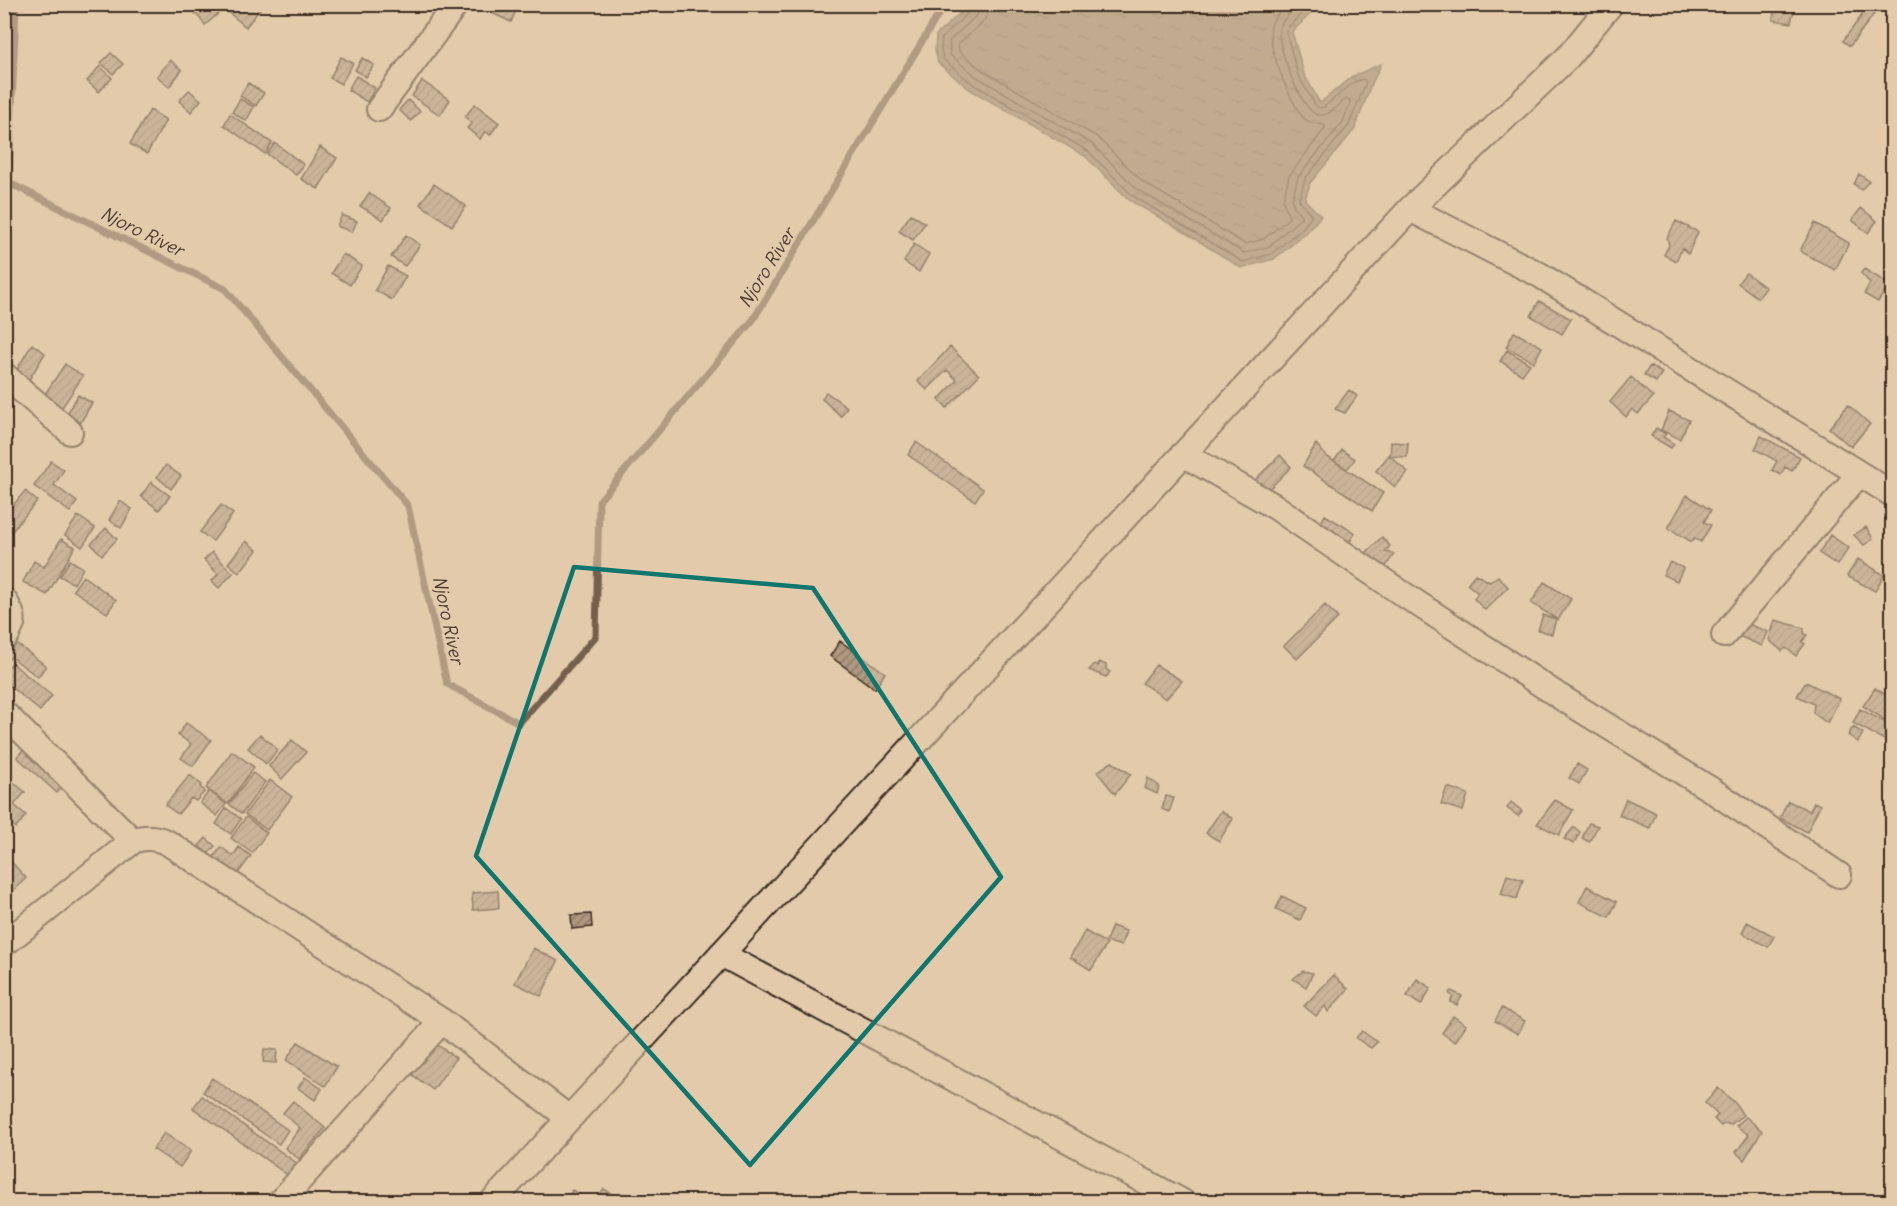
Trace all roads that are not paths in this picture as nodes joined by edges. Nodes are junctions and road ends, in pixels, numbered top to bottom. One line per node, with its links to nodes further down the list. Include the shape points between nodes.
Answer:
1 (456, 4): 3 (street)
2 (1611, 4): 4 (street, via 1568,57)
3 (379, 109)
4 (1410, 209): 7 (street); 8 (street, via 1540,275)
5 (4, 375): 6 (street)
6 (70, 432)
7 (1183, 454): 15 (street, via 1274,506 1562,698 1710,789); 17 (street)
8 (1859, 474): 9 (street); 11 (street)
9 (1893, 494)
10 (4, 600): 12 (street, via 13,614 13,626)
11 (1724, 635)
12 (4, 639)
13 (4, 713): 14 (street)
14 (133, 841): 16 (street); 18 (street, via 154,837 168,843)
15 (1839, 875)
16 (6, 938)
17 (721, 954): 19 (street); 22 (street)
18 (442, 1021): 19 (street); 20 (street)
19 (569, 1118): 21 (street)
20 (280, 1202)
21 (492, 1202)
22 (1183, 1202)

